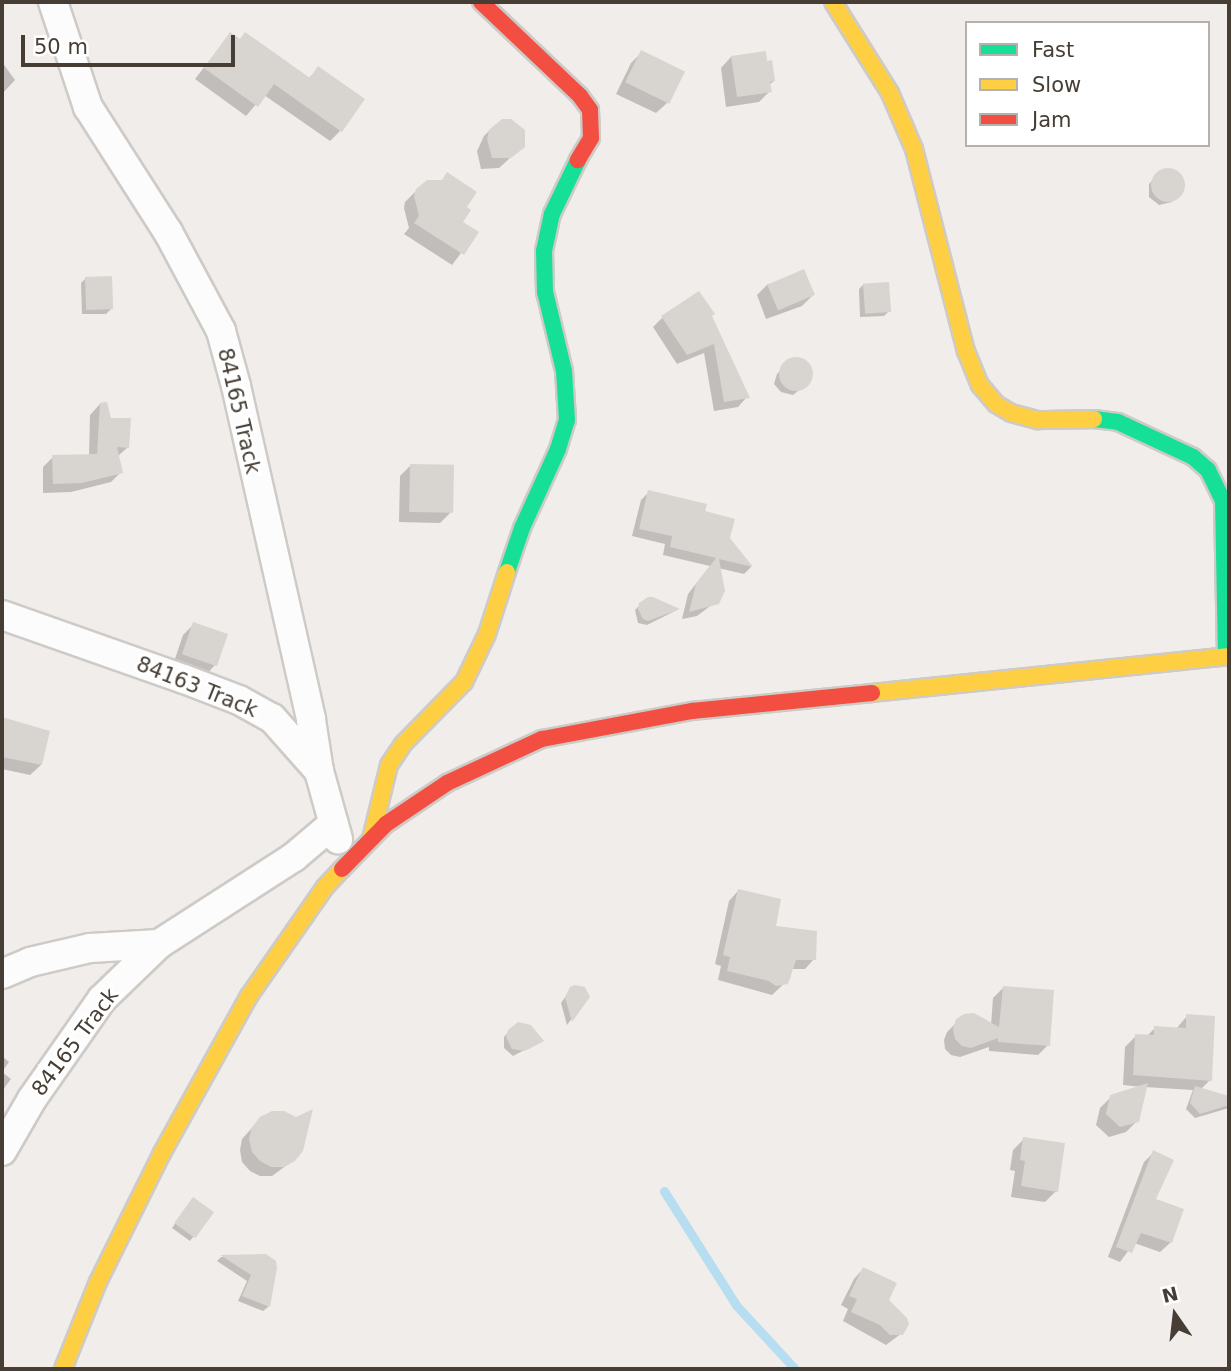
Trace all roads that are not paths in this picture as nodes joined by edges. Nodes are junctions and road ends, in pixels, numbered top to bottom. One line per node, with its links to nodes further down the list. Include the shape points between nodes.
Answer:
1 (53, 2): 6 (street, 84165 Track, via 88,107 168,232 221,331 309,708)
2 (481, 2): 8 (street, via 590,110 591,138 567,177 544,251 545,292 564,371 567,420 522,527 487,634 464,682 388,765)
3 (833, 2): 5 (street, via 890,93 914,149 966,351 980,385 1011,413 1038,419 1106,421 1143,432 1194,457 1213,479 1223,501)
4 (2, 615): 6 (street, 84163 Track, via 239,700 272,718)
5 (1228, 656): 8 (street, via 692,711 542,739 447,783)
6 (319, 771): 7 (street, 84163 Track)
7 (334, 823): 9 (street, 84163 Track); 10 (street, 84165 Track, via 294,857)
8 (371, 839): 9 (street)
9 (346, 865): 13 (street, via 325,887 243,1008 162,1153 98,1282)
10 (159, 944): 11 (street, via 90,948 30,962); 12 (street, 84165 Track, via 102,999 32,1099)
11 (2, 974)
12 (2, 1151)
13 (63, 1369)

